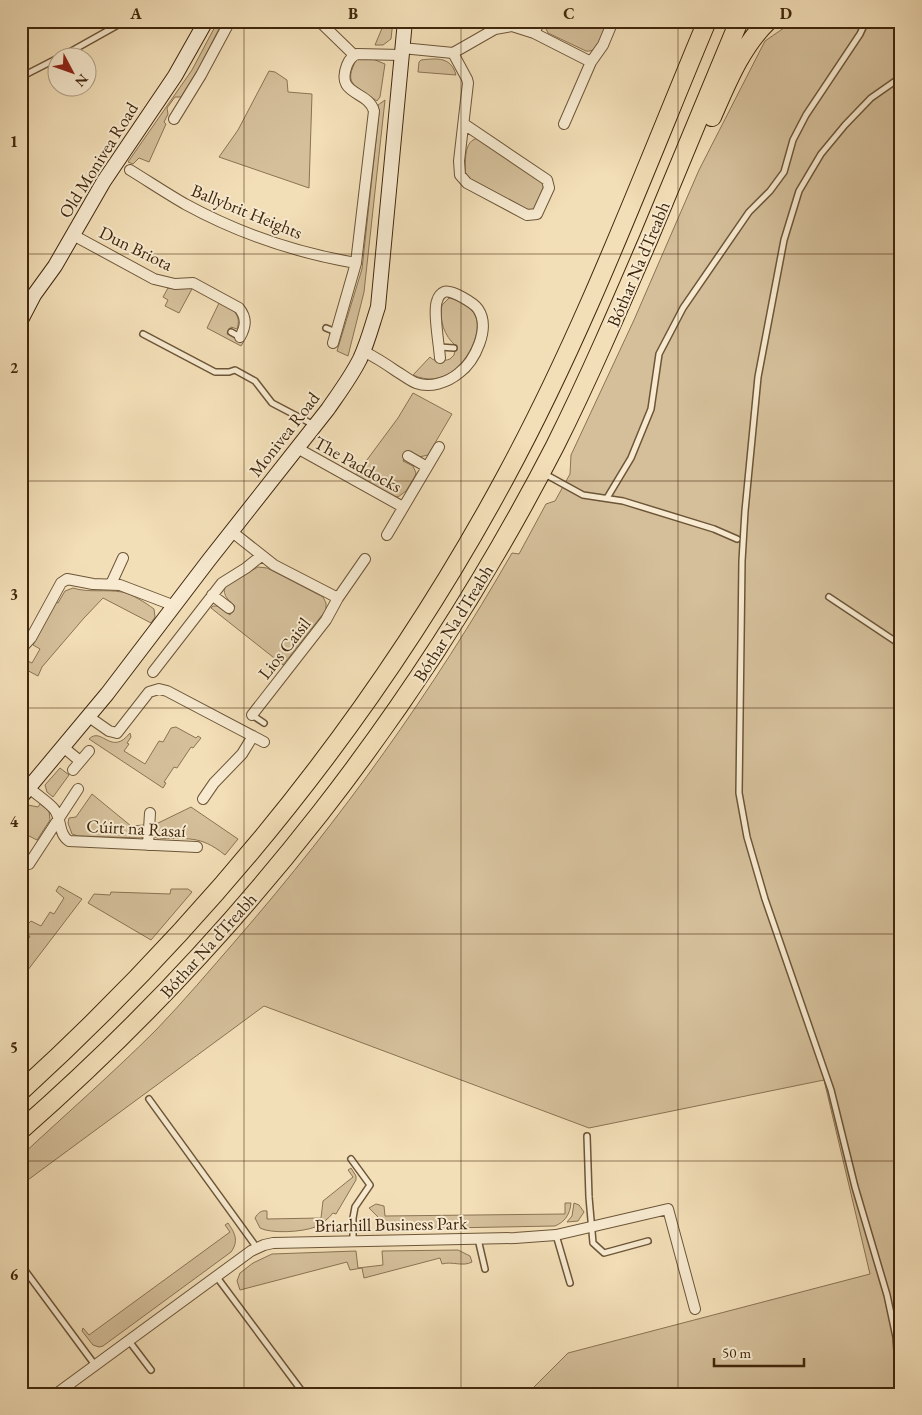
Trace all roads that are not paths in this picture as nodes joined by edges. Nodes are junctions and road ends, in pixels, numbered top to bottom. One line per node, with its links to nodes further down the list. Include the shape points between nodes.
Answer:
1 (125, 21): 13 (lane)
2 (206, 21): 26 (main road, Old Monivea Road, via 178,71 114,166)
3 (230, 21): 21 (street, via 201,75)
4 (319, 21): 16 (street)
5 (405, 21): 14 (main road, Monivea Road)
6 (540, 21): 12 (street)
7 (613, 21): 17 (street, via 603,45)
8 (707, 21): 79 (highway, Bóthar Na dTreabh, via 550,390 492,502 419,624 324,761 243,862 144,972)
9 (739, 21): 25 (highway, Bóthar Na dTreabh)
10 (768, 21): 25 (highway, via 746,48 701,139)
11 (866, 21): 45 (lane, via 806,115 793,140 784,172 749,212 683,308 659,354 651,409 631,458)
12 (534, 33): 15 (street, via 515,27 501,28); 17 (street)
13 (76, 48)
14 (402, 51): 15 (street); 16 (street); 37 (main road, Monivea Road, via 378,307)
15 (453, 52): 23 (street, via 468,83)
16 (354, 55): 27 (street, via 346,68 344,80 349,88 369,102 374,111)
17 (591, 62): 22 (street)
18 (48, 63): 19 (lane)
19 (21, 77)
20 (901, 77): 98 (lane, via 871,98 821,154 799,191 784,240 758,377 745,511 739,793 747,837 765,899 831,1090 887,1295)
21 (175, 112)
22 (563, 119)
23 (464, 124): 23 (street, via 459,168 462,178 527,216 536,214 549,188 547,180)
24 (134, 168): 27 (street, Ballybrit Heights, via 187,205 248,232 313,254)
25 (676, 173): 44 (highway, Bóthar Na dTreabh, via 602,349)
26 (73, 235): 28 (main road, Old Monivea Road); 33 (street, Dun Briota, via 154,279 175,284 193,283 239,308 245,322)
27 (356, 262): 31 (street)
28 (21, 320)
29 (326, 328): 31 (lane)
30 (231, 332): 33 (lane)
31 (337, 332): 34 (street)
32 (143, 334): 39 (lane, via 215,372 235,370 244,374 272,403)
33 (240, 337)
34 (334, 343)
35 (440, 347): 36 (lane); 37 (street, via 436,302 442,294 454,293 476,306 481,320 481,338 475,354 456,376 438,383 418,383); 38 (street)
36 (454, 348)
37 (364, 351): 39 (main road, Monivea Road)
38 (440, 358)
39 (314, 426): 41 (main road, Monivea Road)
40 (439, 447): 43 (street, The Paddocks)
41 (297, 448): 46 (street, The Paddocks); 47 (main road, Monivea Road)
42 (408, 456): 43 (street, The Paddocks)
43 (427, 467): 46 (street, The Paddocks)
44 (541, 472): 45 (lane, via 583,495); 81 (highway, Bóthar Na dTreabh, via 496,555 439,648 324,809 242,910 166,993)
45 (607, 498): 49 (lane, via 714,529)
46 (403, 508): 48 (street, The Paddocks)
47 (231, 531): 50 (street); 57 (main road, Monivea Road)
48 (387, 535)
49 (737, 539)
50 (261, 556): 54 (street, via 225,580); 56 (street)
51 (123, 558): 53 (street)
52 (365, 559): 56 (street, Lios Caisil)
53 (111, 584): 57 (street); 60 (street, via 63,582 31,638)
54 (212, 595): 58 (street); 61 (street)
55 (829, 597): 59 (lane)
56 (338, 598): 62 (street, Lios Caisil, via 326,620)
57 (175, 606): 63 (main road, Monivea Road)
58 (229, 608)
59 (901, 645)
60 (21, 649)
61 (153, 672)
62 (252, 715): 64 (lane)
63 (89, 717): 65 (street, via 117,733 149,692 159,689); 67 (main road, Monivea Road)
64 (264, 723)
65 (253, 736): 66 (street); 73 (street, via 242,754)
66 (264, 742)
67 (64, 748): 69 (street); 72 (main road, Monivea Road)
68 (89, 750): 69 (street)
69 (80, 761): 70 (street)
70 (73, 770)
71 (78, 789): 75 (street, Cúirt na Rasaí)
72 (25, 793): 75 (street, Cúirt na Rasaí, via 53,808)
73 (203, 799)
74 (150, 812): 76 (street)
75 (58, 819): 76 (street, Cúirt na Rasaí, via 64,837 69,841); 78 (street, Cúirt na Rasaí)
76 (148, 845): 77 (street, Cúirt na Rasaí)
77 (197, 847)
78 (29, 864)
79 (21, 1091)
80 (149, 1100): 89 (lane)
81 (21, 1130)
82 (587, 1136): 84 (lane)
83 (350, 1159): 87 (lane, via 370,1185 355,1207)
84 (591, 1228): 85 (street, Briarhill Business Park); 88 (lane, via 593,1244 604,1253); 94 (street, Briarhill Business Park, via 668,1209)
85 (556, 1235): 86 (street, Briarhill Business Park); 93 (lane)
86 (478, 1239): 87 (street, Briarhill Business Park); 91 (lane)
87 (354, 1241): 89 (street, Briarhill Business Park, via 272,1243)
88 (648, 1241)
89 (257, 1248): 92 (street, Briarhill Business Park)
90 (21, 1265): 96 (lane)
91 (486, 1269)
92 (216, 1276): 95 (street, Briarhill Business Park); 100 (lane)
93 (570, 1283)
94 (695, 1309)
95 (128, 1340): 96 (street, Briarhill Business Park); 97 (lane)
96 (94, 1365): 99 (street, Briarhill Business Park)
97 (151, 1370)
98 (901, 1373)
99 (56, 1394)
100 (304, 1394)

